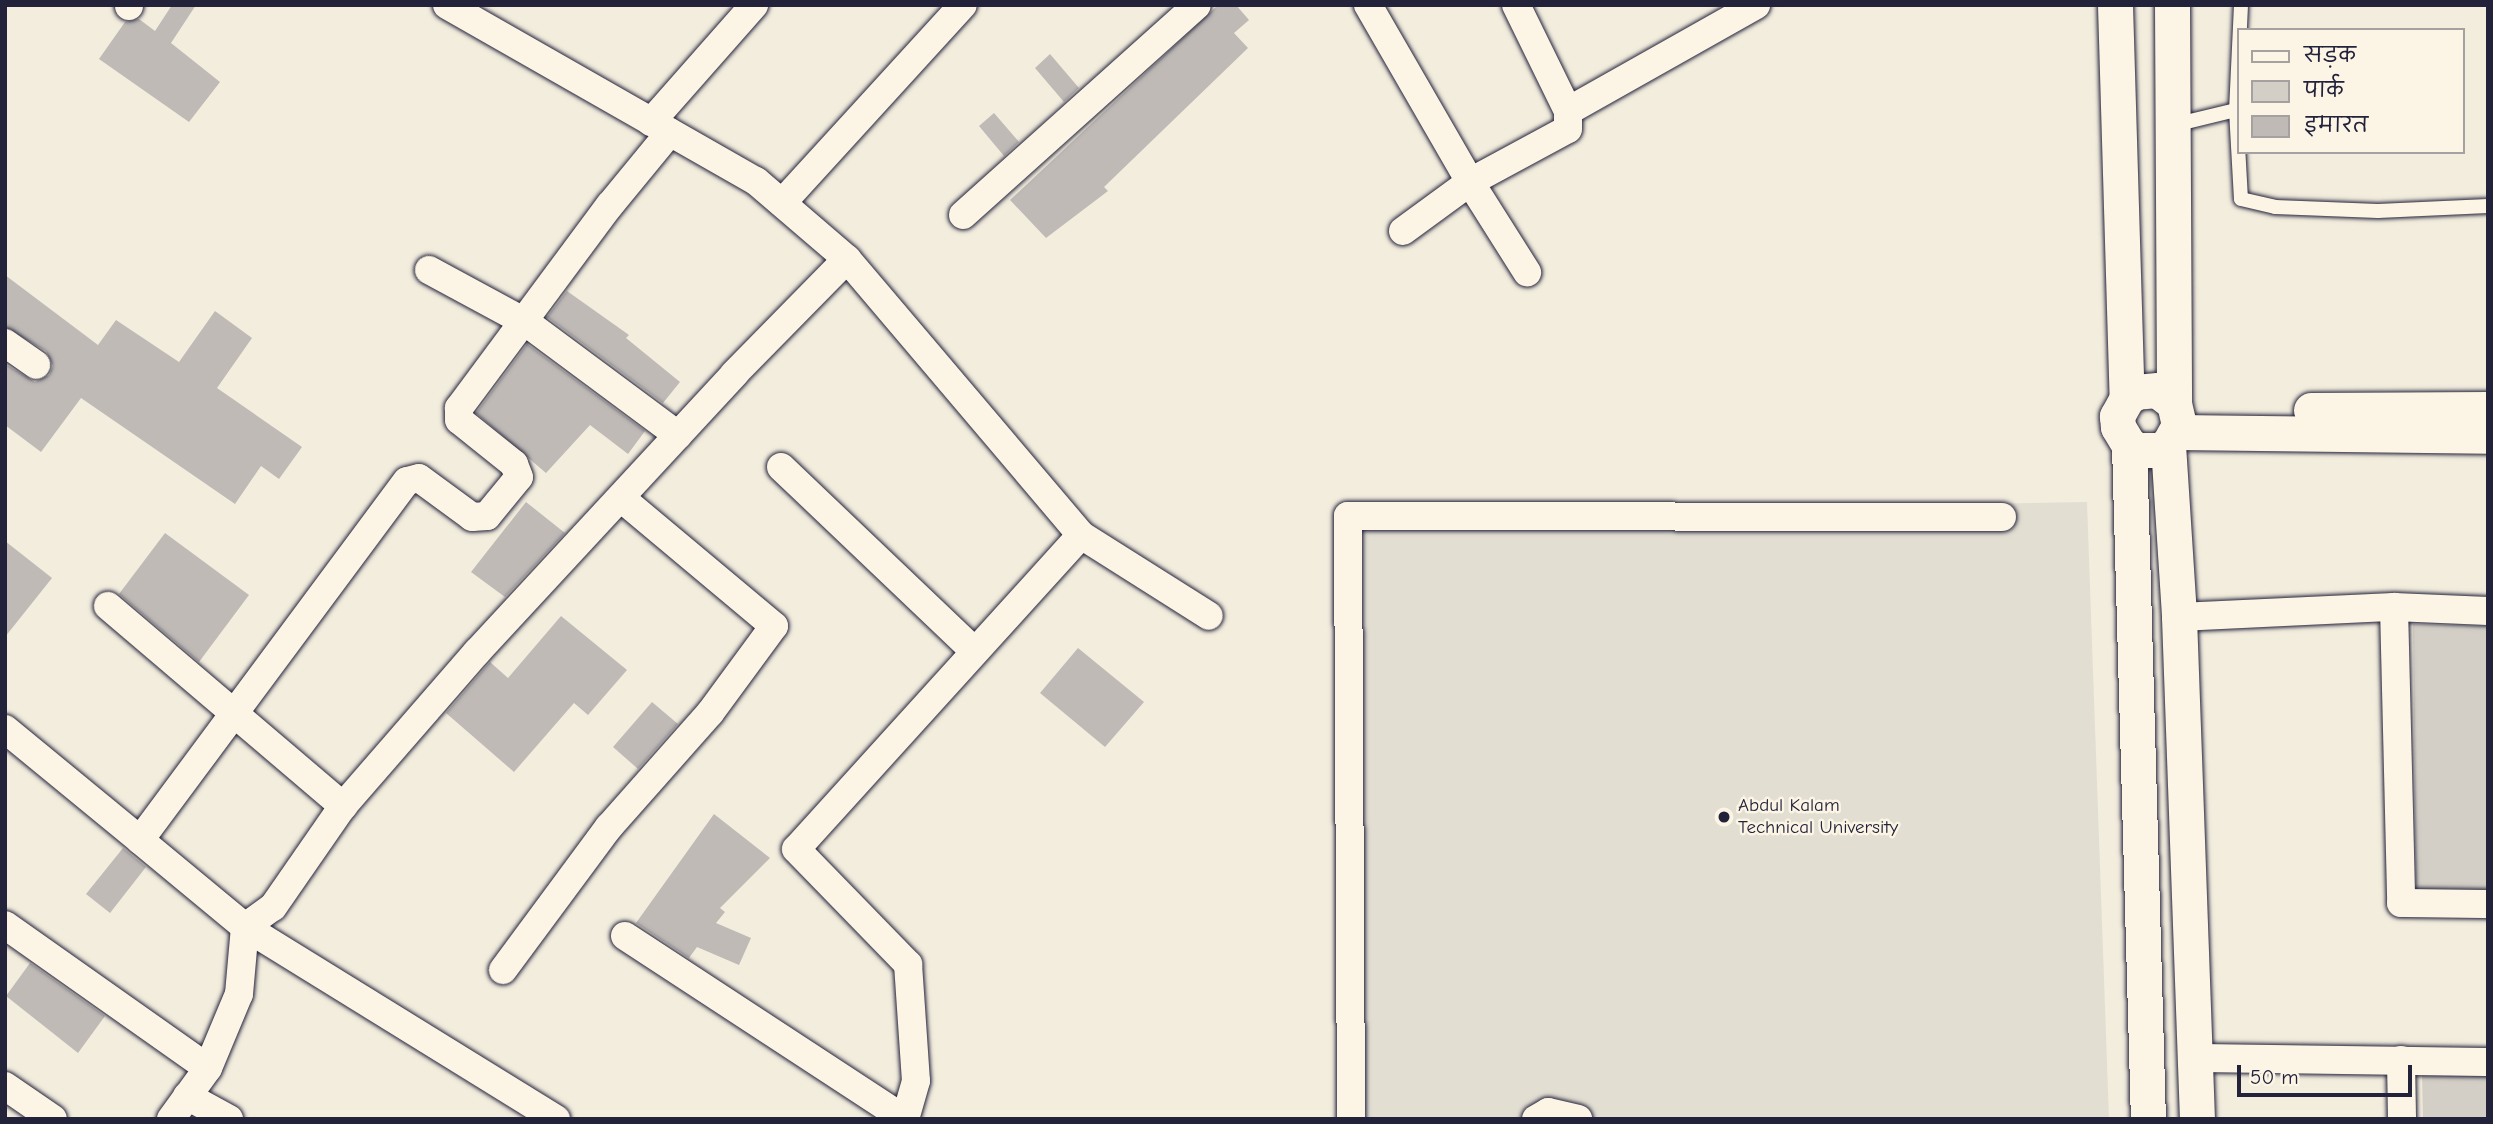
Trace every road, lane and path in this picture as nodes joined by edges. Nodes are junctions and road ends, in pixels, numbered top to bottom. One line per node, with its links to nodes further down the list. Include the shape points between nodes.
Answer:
1 (447, 5): 17 (street)
2 (754, 5): 17 (street)
3 (963, 5): 21 (street)
4 (1197, 5): 23 (street)
5 (1368, 5): 20 (street)
6 (1516, 5): 15 (street)
7 (1756, 5): 11 (street)
8 (2115, 5): 31 (street)
9 (2172, 5): 16 (street)
10 (2241, 5): 12 (lane)
11 (1706, 17): 15 (street)
12 (2240, 28)
13 (2238, 68): 14 (lane)
14 (2236, 110): 16 (lane); 18 (lane)
15 (1568, 111): 20 (street, via 1568,129)
16 (2174, 125): 33 (street)
17 (661, 127): 21 (street, via 756,181); 28 (street)
18 (2238, 146)
19 (2238, 154): 22 (lane, via 2241,199 2275,207 2378,211)
20 (1470, 181): 24 (street); 27 (street)
21 (782, 203): 25 (street)
22 (2488, 206)
23 (963, 215)
24 (1403, 231)
25 (847, 259): 34 (street); 40 (street)
26 (429, 270): 28 (street)
27 (1527, 272)
28 (527, 323): 34 (street); 47 (street, via 459,408 459,420 514,464 519,477 487,516 472,517 419,478 407,481)
29 (5, 343): 30 (street)
30 (36, 365)
31 (2127, 398): 33 (street, via 2157,390); 36 (street, via 2117,416)
32 (2488, 409): 33 (street)
33 (2174, 423): 35 (street); 36 (street, via 2148,452); 45 (street)
34 (678, 435): 38 (street)
35 (2488, 436)
36 (2129, 445): 70 (street)
37 (781, 467): 46 (street)
38 (621, 498): 49 (street, via 477,652); 55 (street, via 774,626 710,713 609,827)
39 (2002, 517): 67 (street, via 1348,516)
40 (1081, 535): 44 (street); 46 (street)
41 (108, 606): 47 (street)
42 (2394, 607): 43 (street); 45 (street); 51 (street, via 2401,903)
43 (2488, 611)
44 (1209, 616)
45 (2179, 617): 56 (street)
46 (974, 651): 66 (street, via 796,849 908,964 916,1081)
47 (232, 713): 49 (street); 50 (street)
48 (5, 729): 50 (street)
49 (343, 806): 53 (street, via 273,907)
50 (140, 839): 53 (street)
51 (2488, 904)
52 (5, 925): 59 (street)
53 (245, 927): 59 (street, via 239,995); 65 (street)
54 (625, 936): 66 (street)
55 (503, 970)
56 (2197, 1058): 57 (street); 71 (street)
57 (2401, 1060): 58 (street); 72 (street)
58 (2488, 1062)
59 (208, 1068): 61 (street)
60 (5, 1086): 62 (street)
61 (187, 1096): 63 (street); 64 (street)
62 (53, 1119)
63 (171, 1119)
64 (229, 1119)
65 (556, 1119)
66 (905, 1119)
67 (1351, 1119)
68 (1536, 1119): 69 (street, via 1548,1112)
69 (1578, 1119)
70 (2148, 1119)
71 (2197, 1119)
72 (2403, 1119)

